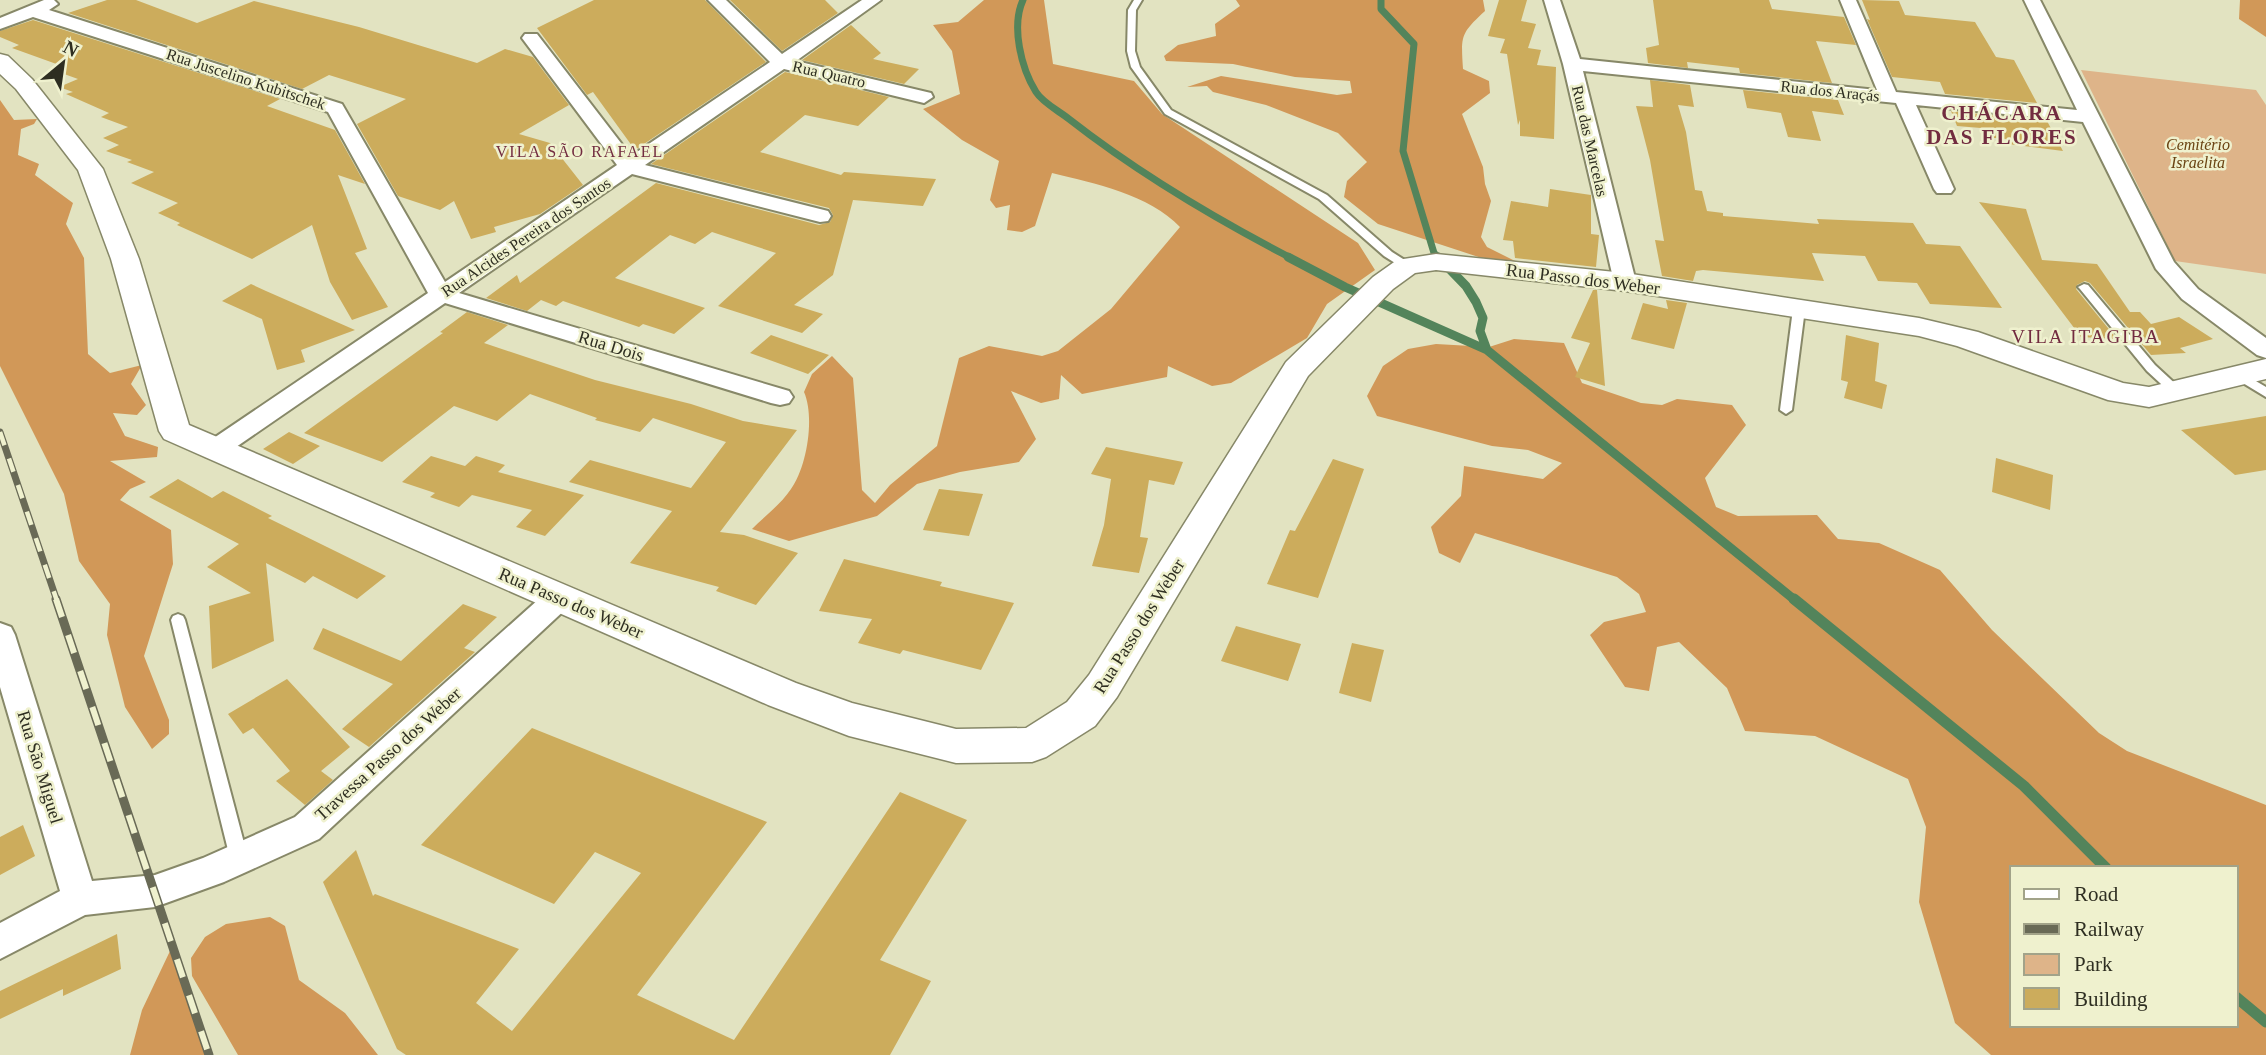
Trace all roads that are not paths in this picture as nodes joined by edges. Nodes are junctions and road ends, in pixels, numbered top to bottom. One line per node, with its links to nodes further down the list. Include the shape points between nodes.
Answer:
1 (60, 0): 8 (street)
2 (716, 0): 12 (street, Rua Quatro)
3 (873, 0): 12 (street, Rua Alcides Pereira dos Santos)
4 (1138, 0): 20 (lane, via 1132,10 1131,51 1136,67 1168,112 1323,197)
5 (1552, 0): 13 (street, Rua das Marcelas)
6 (1848, 0): 15 (street)
7 (2032, 0): 16 (street)
8 (33, 11): 9 (street); 23 (street, Rua Juscelino Kubitschek, via 335,108)
9 (0, 24)
10 (531, 38): 17 (street)
11 (0, 61): 32 (street, Rua Passo dos Weber, via 24,84 90,169 125,259 175,431)
12 (781, 63): 14 (street, Rua Quatro); 17 (street, Rua Alcides Pereira dos Santos)
13 (1572, 64): 15 (street, Rua dos Araçás); 21 (street, Rua das Marcelas)
14 (925, 97)
15 (1896, 97): 16 (street, Rua dos Araçás); 18 (street)
16 (2089, 117): 25 (street, via 2164,264 2190,294)
17 (629, 167): 19 (street); 23 (street, Rua Alcides Pereira dos Santos)
18 (1944, 189)
19 (820, 216)
20 (1406, 266): 21 (street, Rua Passo dos Weber, via 1436,262); 33 (street, Rua Passo dos Weber, via 1297,369 1103,686 1081,714 1032,745 956,746 849,719)
21 (1625, 282): 24 (street, Rua Passo dos Weber)
22 (2084, 287): 28 (lane, via 2151,368)
23 (441, 295): 30 (street, Rua Dois); 32 (street, Rua Alcides Pereira dos Santos)
24 (1799, 309): 28 (street, Rua Passo dos Weber, via 1967,339 2119,393 2149,397); 31 (lane)
25 (2266, 350)
26 (2266, 369): 27 (street, Rua Passo dos Weber)
27 (2237, 374): 28 (street, Rua Passo dos Weber); 29 (lane)
28 (2177, 392)
29 (2266, 393)
30 (780, 397)
31 (1786, 410)
32 (214, 450): 33 (street, Rua Passo dos Weber)
33 (559, 598): 36 (street, Travessa Passo dos Weber, via 307,828)
34 (178, 620): 36 (lane)
35 (0, 635): 37 (street, Rua São Miguel)
36 (239, 859): 37 (street, Travessa Passo dos Weber, via 155,891)
37 (80, 899): 38 (street)
38 (0, 942)

